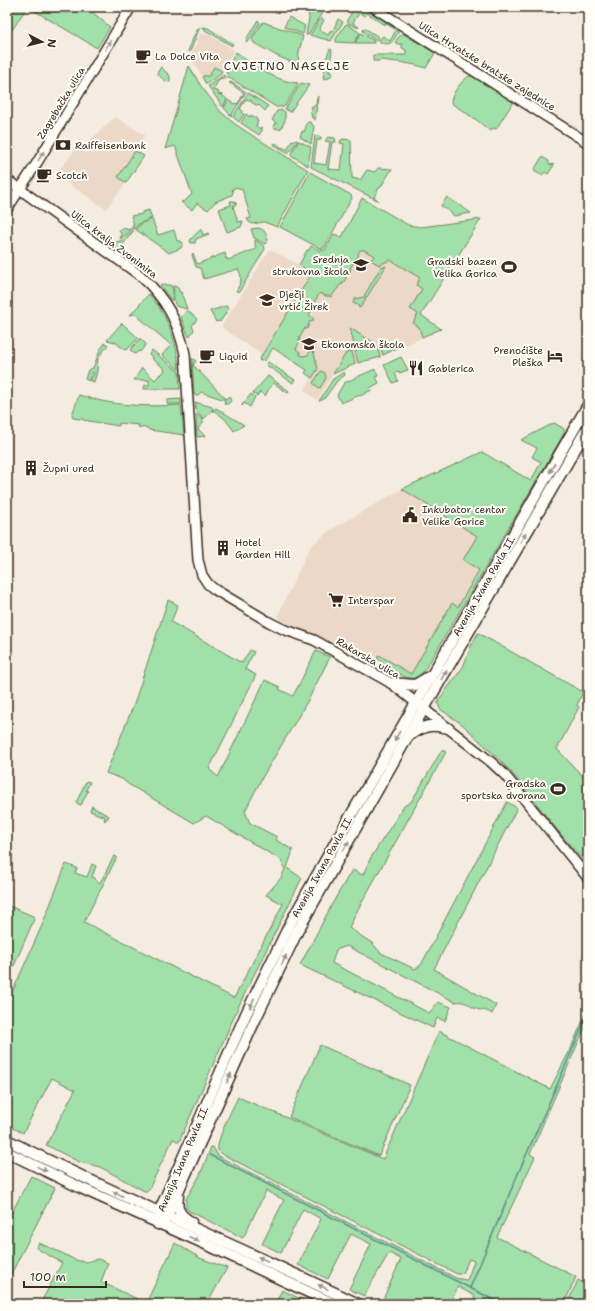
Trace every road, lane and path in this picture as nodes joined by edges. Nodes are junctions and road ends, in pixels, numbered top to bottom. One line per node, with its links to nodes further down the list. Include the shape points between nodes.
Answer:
1 (131, 7): 5 (main road, Zagrebačka ulica, one-way to 1)
2 (373, 7): 3 (main road, Ulica Hrvatske bratske zajednice)
3 (588, 144)
4 (7, 180): 5 (main road, Ulica kralja Zvonimira)
5 (21, 189): 6 (main road, Zagrebačka ulica); 9 (main road, Ulica kralja Zvonimira, via 141,276 158,294 174,318 185,354)
6 (7, 209)
7 (588, 405): 10 (main road, Avenija Ivana Pavla II., one-way to 10)
8 (588, 427): 12 (main road, Avenija Ivana Pavla II., one-way to 8)
9 (195, 496): 11 (main road, Rakarska ulica, via 198,565 208,584 269,622 317,641)
10 (434, 672): 11 (main road, via 415,685); 12 (main road, Avenija Ivana Pavla II.)
11 (391, 683): 12 (main road, Rakarska ulica)
12 (420, 705): 13 (main road, Rakarska ulica); 14 (main road, Avenija Ivana Pavla II.); 18 (main road, Avenija Ivana Pavla II., one-way to 18, via 339,836 291,922 246,1014)
13 (448, 728): 14 (main road, via 426,726); 15 (main road, Rakarska ulica, via 504,774)
14 (408, 736): 19 (main road, Avenija Ivana Pavla II., one-way to 14, via 298,930)
15 (588, 878)
16 (7, 1140): 20 (main road, one-way to 16)
17 (7, 1152): 22 (main road, one-way to 22)
18 (178, 1172): 20 (main road, via 165,1193 157,1200 149,1203); 21 (main road, Avenija Ivana Pavla II.)
19 (179, 1190): 21 (main road, Avenija Ivana Pavla II.); 23 (main road, via 178,1211 196,1224)
20 (136, 1202): 21 (main road)
21 (163, 1214): 22 (main road, Avenija Ivana Pavla II., via 163,1221); 23 (main road)
22 (158, 1224): 24 (main road, one-way to 24)
23 (200, 1231): 25 (main road, one-way to 23)
24 (334, 1304)
25 (358, 1304)

